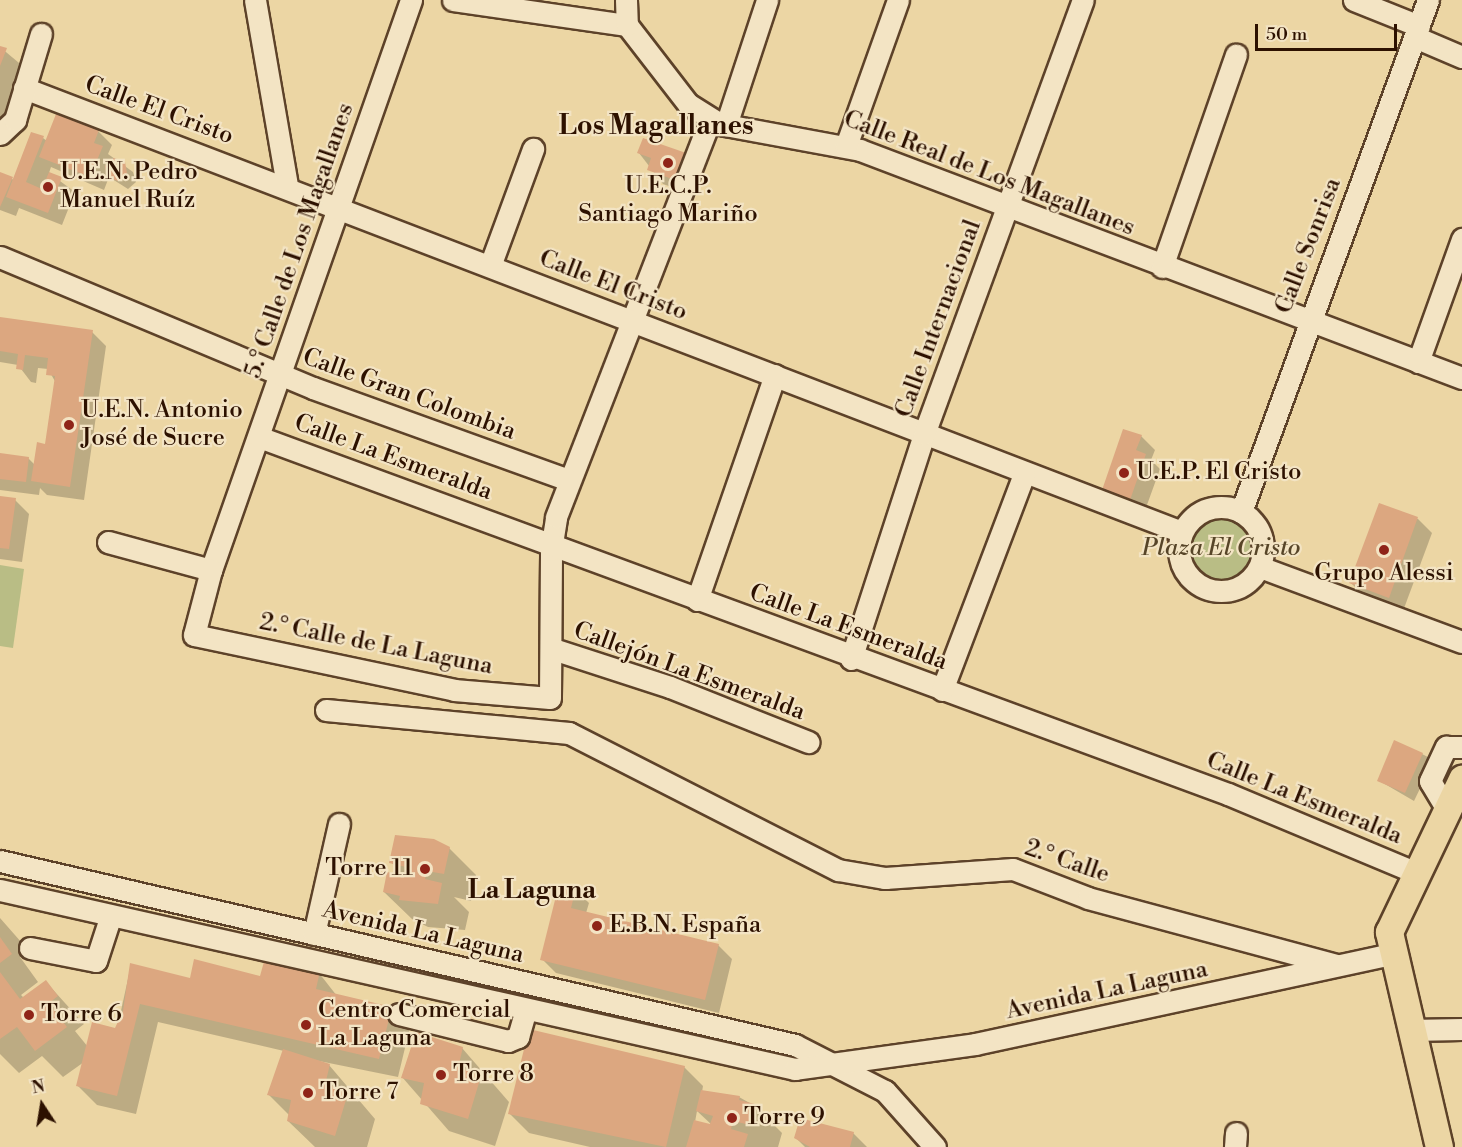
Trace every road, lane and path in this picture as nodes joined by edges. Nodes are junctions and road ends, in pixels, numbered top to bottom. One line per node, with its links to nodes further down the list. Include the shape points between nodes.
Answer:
1 (255, 0): 20 (street)
2 (411, 0): 21 (street, 5.° Calle de Los Magallanes)
3 (453, 0): 10 (street)
4 (626, 0): 10 (street)
5 (768, 0): 16 (street)
6 (898, 0): 18 (street)
7 (1083, 0): 22 (street, Calle Internacional)
8 (1354, 0): 11 (street)
9 (1428, 0): 11 (street, Calle Sonrisa)
10 (627, 25): 16 (street, Calle Real de Los Magallanes, via 688,104)
11 (1417, 32): 14 (street); 27 (street, Calle Sonrisa)
12 (41, 34): 15 (street)
13 (1236, 55): 26 (street)
14 (1462, 57)
15 (24, 88): 17 (street, via 11,129); 20 (street, Calle El Cristo)
16 (718, 122): 18 (street, Calle Real de Los Magallanes); 28 (street)
17 (0, 134)
18 (846, 146): 22 (street, Calle Real de Los Magallanes)
19 (533, 149): 25 (street)
20 (287, 186): 21 (street, Calle El Cristo)
21 (339, 207): 25 (street, Calle El Cristo); 30 (street, 5.° Calle de Los Magallanes)
22 (1007, 207): 26 (street, Calle Real de Los Magallanes); 33 (street, Calle Internacional)
23 (1462, 239): 29 (street)
24 (0, 257): 30 (street, Calle Gran Colombia)
25 (490, 266): 28 (street, Calle El Cristo)
26 (1162, 267): 27 (street, Calle Real de Los Magallanes)
27 (1308, 319): 29 (street, Calle Real de Los Magallanes); 37 (street, Calle Sonrisa)
28 (634, 320): 31 (street, Calle El Cristo); 36 (street)
29 (1418, 362): 32 (street, Calle Real de Los Magallanes)
30 (281, 374): 34 (street, 5.° Calle de Los Magallanes); 36 (street, Calle Gran Colombia)
31 (775, 375): 33 (street, Calle El Cristo); 43 (street)
32 (1462, 378)
33 (924, 434): 35 (street, Calle El Cristo); 47 (street, Calle Internacional)
34 (259, 436): 40 (street, Calle La Esmeralda); 42 (street, 5.° Calle de Los Magallanes)
35 (1024, 474): 38 (street, Calle El Cristo); 48 (street)
36 (569, 480): 40 (street)
37 (1241, 512): 38 (street, via 1225,507 1203,511); 41 (street, via 1260,531)
38 (1182, 532): 41 (street, via 1182,567 1206,589 1239,588)
39 (108, 542): 42 (street)
40 (551, 543): 43 (street, Calle La Esmeralda); 46 (street)
41 (1260, 567): 45 (street)
42 (211, 570): 44 (street, 5.° Calle de Los Magallanes)
43 (697, 600): 47 (street, Calle La Esmeralda)
44 (194, 635): 46 (street, 2.° Calle de La Laguna, via 454,690 550,698)
45 (1462, 642)
46 (553, 650): 50 (street, Callejón La Esmeralda, via 670,687)
47 (851, 659): 48 (street, Calle La Esmeralda)
48 (942, 690): 56 (street, Calle La Esmeralda, via 1228,794)
49 (326, 710): 62 (street, 2.° Calle, via 569,733 838,870 863,876 1013,869 1088,898)
50 (808, 742)
51 (1462, 747): 53 (street, via 1446,747 1430,781)
52 (1462, 779): 53 (main road)
53 (1448, 811): 56 (main road)
54 (339, 824): 59 (street)
55 (0, 861): 59 (street, Avenida La Laguna)
56 (1417, 873): 61 (main road, via 1393,918)
57 (0, 890): 58 (street, Avenida La Laguna)
58 (110, 918): 60 (street, via 96,961); 63 (street, Avenida La Laguna)
59 (314, 934): 67 (street, Avenida La Laguna, via 795,1046)
60 (30, 948)
61 (1392, 954): 62 (street, Avenida La Laguna); 66 (main road)
62 (1339, 966): 67 (street, Avenida La Laguna, via 975,1044)
63 (526, 1009): 64 (street, via 518,1037 508,1041); 67 (street, Avenida La Laguna, via 795,1069)
64 (399, 1014)
65 (1462, 1029): 66 (street)
66 (1410, 1030): 69 (main road)
67 (831, 1065): 68 (street, Avenida La Laguna, via 885,1091)
68 (935, 1147)
69 (1438, 1147)

